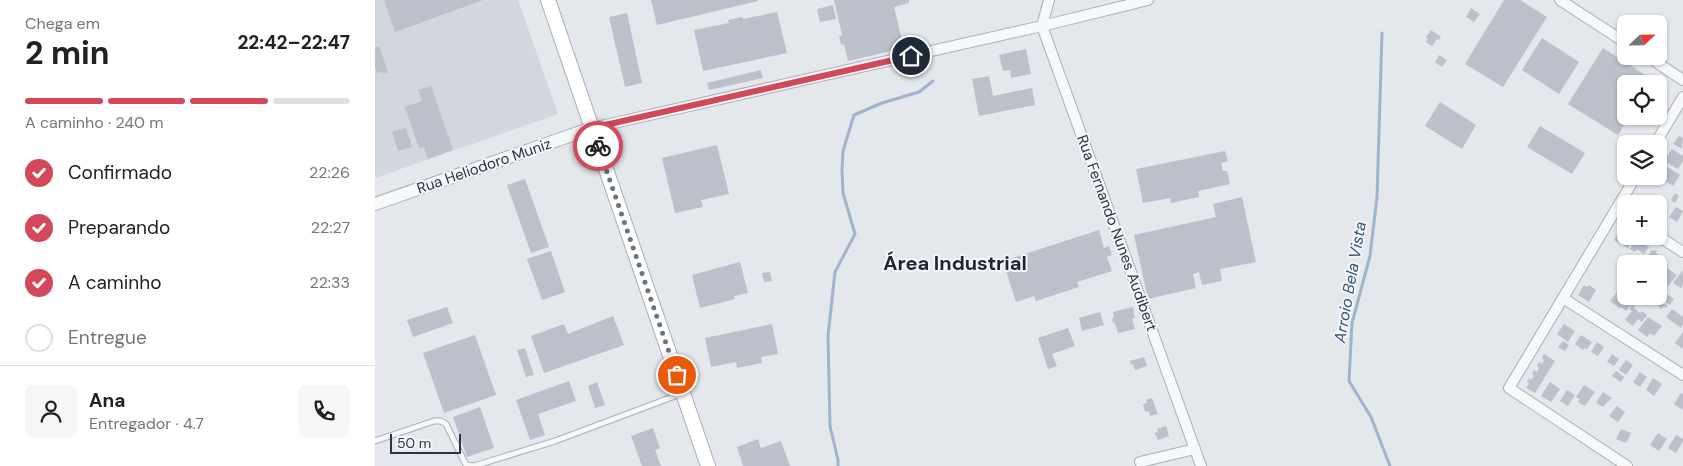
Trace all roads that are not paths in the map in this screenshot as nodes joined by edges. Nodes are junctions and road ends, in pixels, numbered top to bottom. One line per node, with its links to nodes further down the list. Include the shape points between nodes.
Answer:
1 (548, 0): 10 (main road)
2 (1049, 0): 5 (street)
3 (1148, 0): 5 (street, Rua Heliodoro Muniz)
4 (1560, 0): 6 (street)
5 (1042, 26): 10 (street, Rua Heliodoro Muniz); 21 (street, Rua Fernando Nunes Audibert)
6 (1617, 37)
7 (1660, 65): 8 (street)
8 (1683, 80)
9 (1683, 97): 11 (street)
10 (592, 128): 13 (street, Rua Heliodoro Muniz); 19 (main road)
11 (1660, 135)
12 (1631, 185): 14 (street)
13 (375, 204)
14 (1616, 209): 17 (street)
15 (1667, 241): 16 (street)
16 (1683, 252)
17 (1563, 298): 18 (street); 25 (street, via 1509,388)
18 (1683, 375)
19 (683, 393): 20 (lane, via 555,442 474,466 466,465 447,424 441,421); 23 (main road)
20 (375, 441)
21 (1195, 449): 22 (street); 24 (street, Rua Fernando Nunes Audibert)
22 (1140, 462)
23 (708, 466)
24 (1201, 466)
25 (1627, 466)

